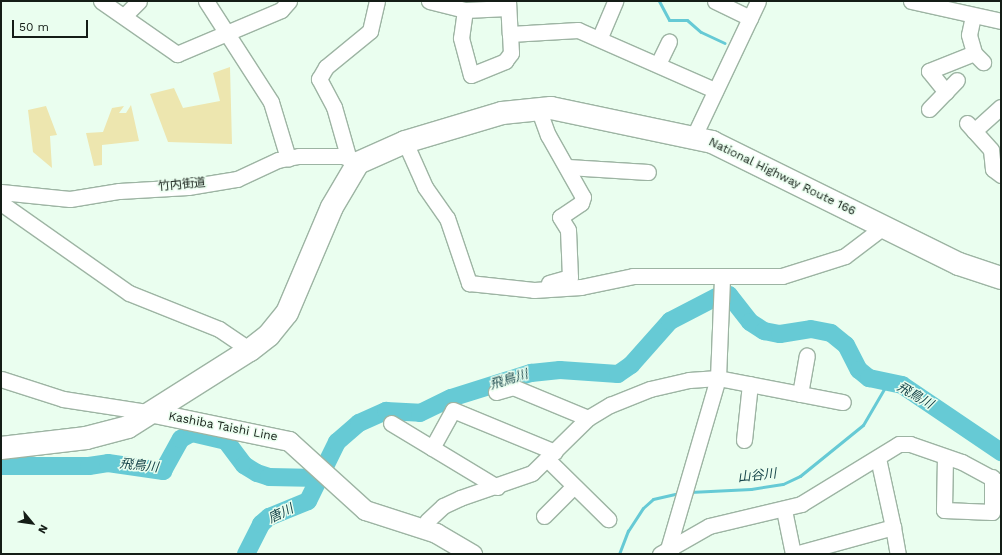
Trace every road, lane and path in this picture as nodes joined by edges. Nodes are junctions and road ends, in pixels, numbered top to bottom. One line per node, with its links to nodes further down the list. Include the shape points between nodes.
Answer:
1 (101, 1): 13 (street)
2 (139, 1): 13 (street)
3 (288, 1): 17 (street, via 281,10)
4 (377, 1): 31 (street, via 370,31 326,67 320,77)
5 (429, 1): 12 (street)
6 (615, 1): 19 (street)
7 (716, 1): 15 (street)
8 (758, 1): 15 (street)
9 (911, 1): 14 (street)
10 (208, 2): 17 (street)
11 (508, 5): 12 (street); 18 (street)
12 (465, 10): 18 (street, via 461,38 471,75 506,62 510,53)
13 (124, 16): 17 (street, via 177,54)
14 (973, 16): 16 (street); 24 (street, via 969,35 978,57 929,71)
15 (750, 18): 23 (street)
16 (1001, 21)
17 (226, 34): 30 (street, via 271,102)
18 (510, 34): 19 (street, via 578,30)
19 (600, 37): 21 (street)
20 (669, 41): 21 (street)
21 (658, 64): 23 (street)
22 (957, 80): 24 (street)
23 (715, 90): 28 (street)
24 (946, 92): 27 (street)
25 (1001, 107): 34 (street, via 971,127 991,150 993,169)
26 (538, 108): 28 (highway, National Highway Route 166, via 595,115); 29 (highway, National Highway Route 166, via 502,113); 32 (street)
27 (929, 109)
28 (694, 136): 37 (highway, National Highway Route 166, via 721,146)
29 (405, 142): 31 (highway, National Highway Route 166); 40 (street, via 425,187 446,218 469,282)
30 (288, 158): 31 (street, 竹内街道); 35 (street, 竹内街道, via 236,179 188,187 119,190 70,200)
31 (353, 160): 41 (highway, via 287,313 269,336)
32 (568, 167): 33 (street); 40 (street, via 583,197 581,203 560,217 568,230 570,277)
33 (648, 172)
34 (1001, 175)
35 (1, 192)
36 (1, 203): 41 (street, via 129,293 219,329)
37 (883, 227): 38 (street, via 845,256 782,276); 39 (highway, National Highway Route 166, via 965,267)
38 (722, 277): 40 (street, via 633,276 581,287); 43 (street)
39 (1001, 278)
40 (528, 290)
41 (250, 350): 49 (highway)
42 (807, 356): 47 (street)
43 (718, 378): 45 (street); 50 (street, via 689,380 650,390 610,405); 66 (street)
44 (1, 379): 49 (street, via 63,399)
45 (750, 384): 47 (street); 52 (street)
46 (496, 392): 50 (street, via 513,387)
47 (800, 394): 48 (street)
48 (842, 402)
49 (154, 413): 53 (highway, via 128,427 86,438); 67 (main road, Kashiba Taishi Line, via 266,434 289,441 365,510 436,533)
50 (588, 418): 55 (street)
51 (391, 423): 54 (street)
52 (744, 440)
53 (1, 448)
54 (432, 448): 55 (street, via 453,410); 60 (street)
55 (551, 456): 59 (street); 60 (street, via 532,473)
56 (945, 457): 57 (street, via 910,444 899,444); 58 (street); 58 (street, via 944,510 992,512)
57 (878, 458): 61 (street, via 827,491); 65 (street)
58 (997, 480)
59 (574, 486): 62 (street); 63 (street)
60 (497, 487): 64 (street, via 443,506)
61 (784, 510): 66 (street, via 709,526); 68 (street)
62 (544, 516)
63 (608, 519)
64 (427, 521)
65 (893, 527): 68 (street); 69 (street)
66 (667, 552)
67 (472, 554)
68 (794, 554)
69 (898, 554)

